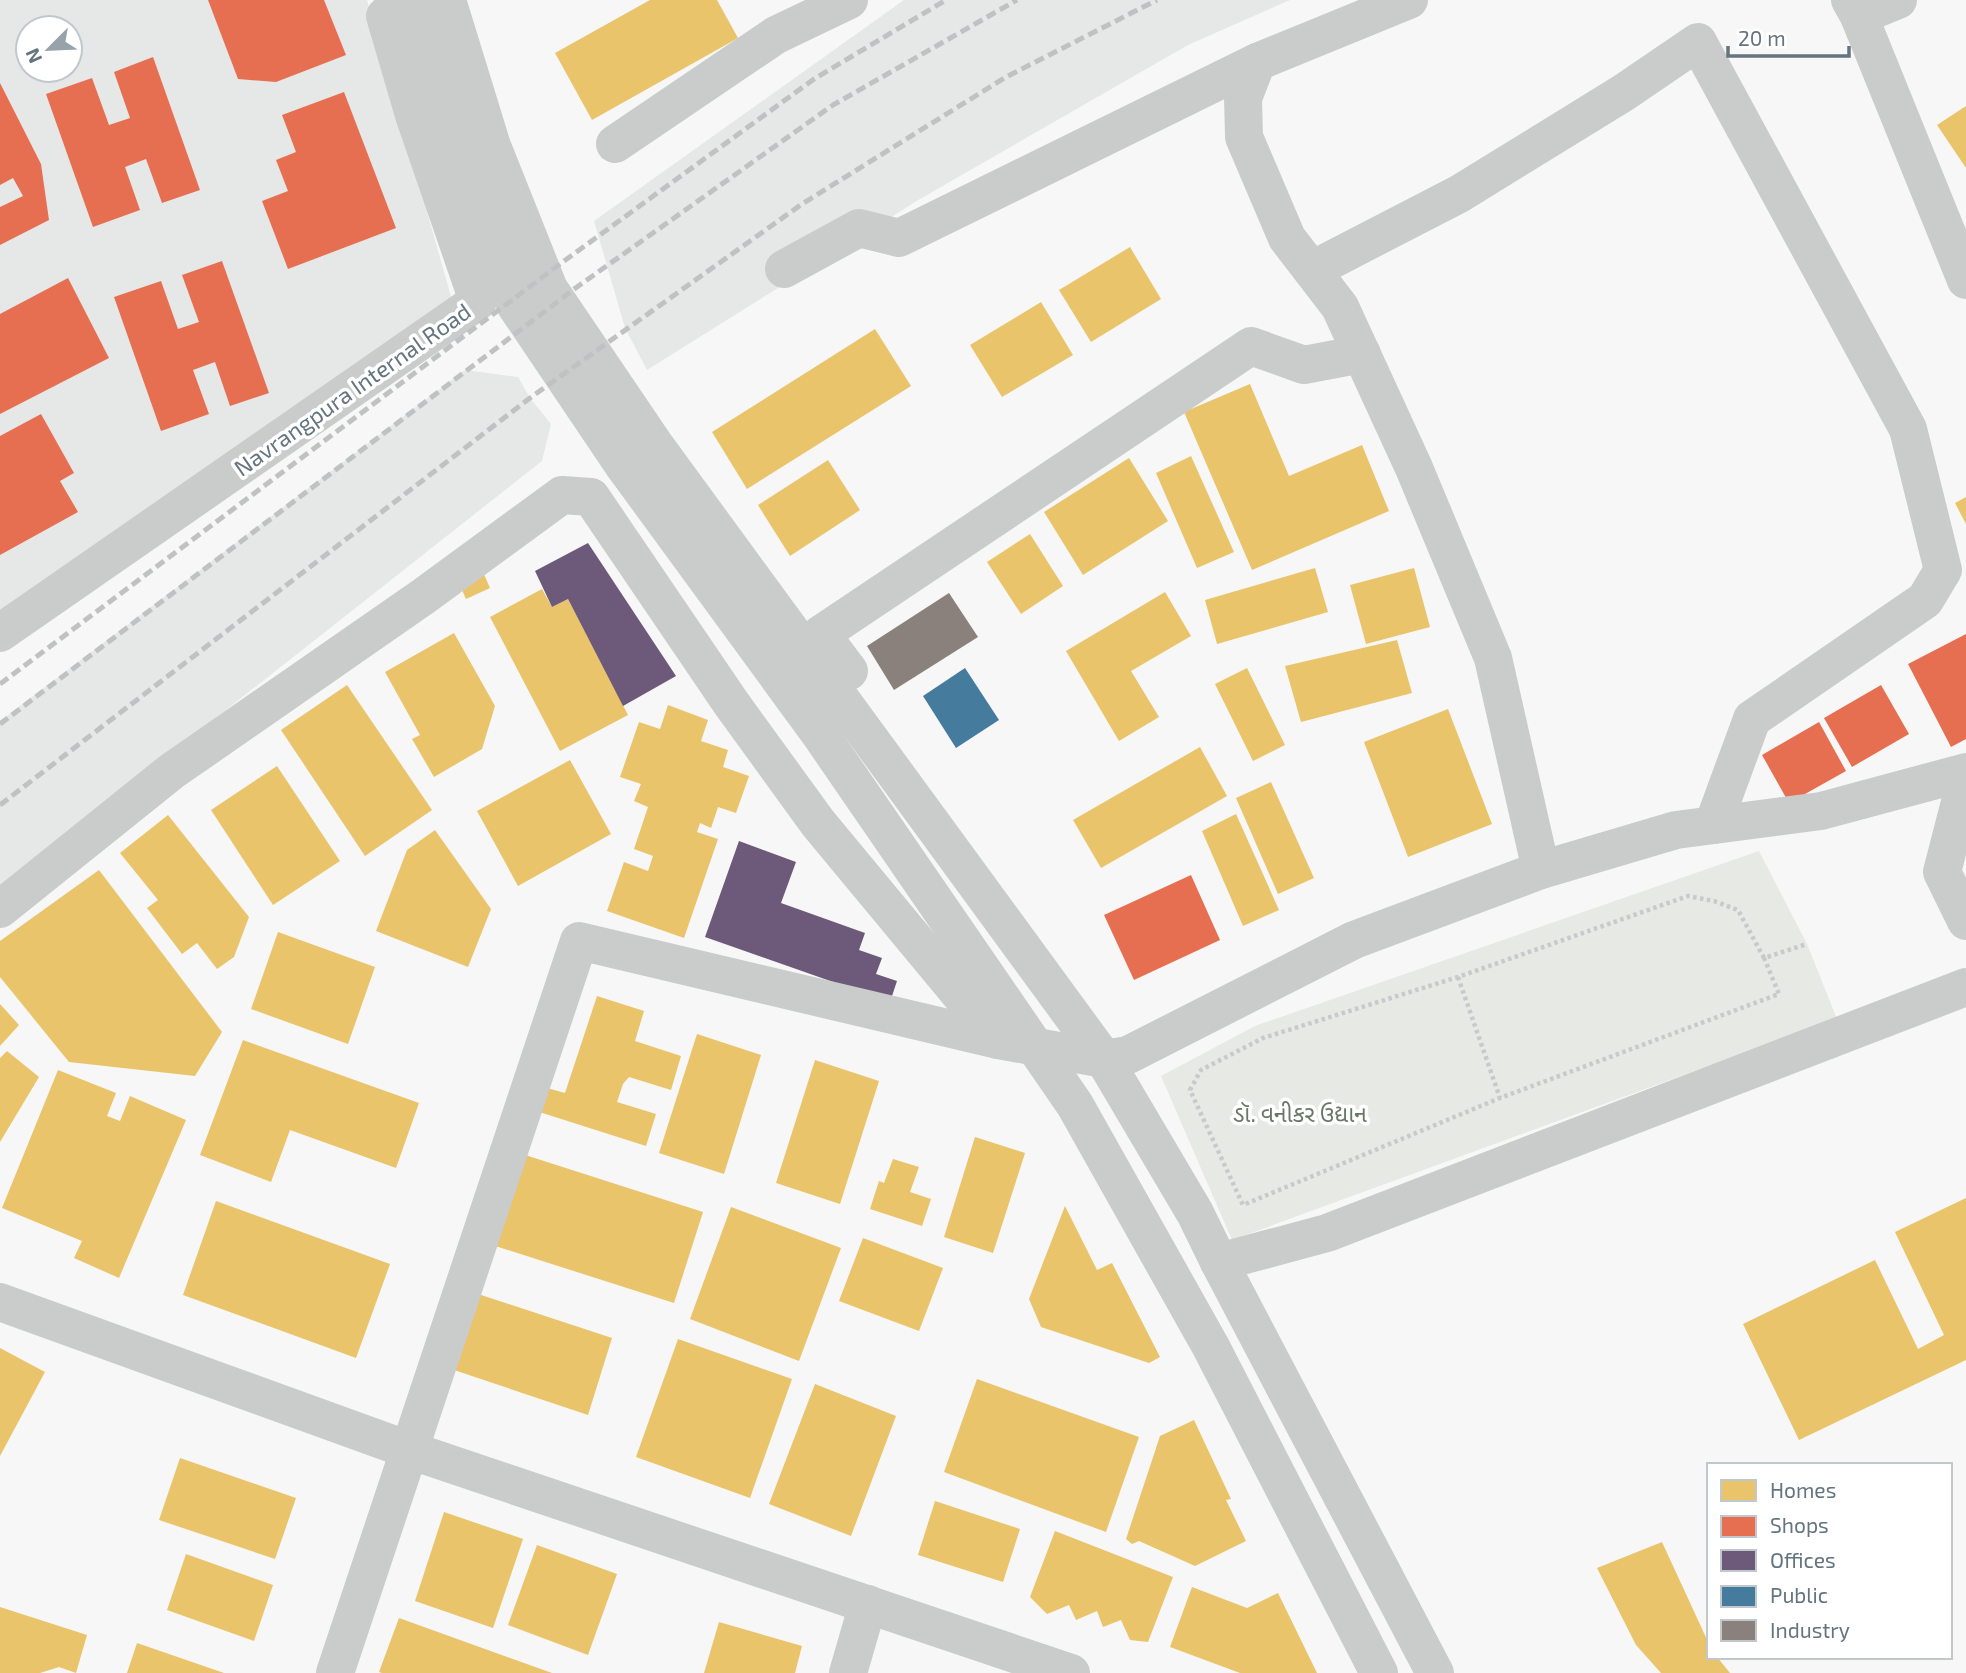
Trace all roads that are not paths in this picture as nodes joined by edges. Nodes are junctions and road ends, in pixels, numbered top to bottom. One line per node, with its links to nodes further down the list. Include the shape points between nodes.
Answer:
1 (381, 0): 14 (street, Navrangpura Internal Road, via 414,114 478,300)
2 (408, 0): 22 (street, via 458,159 516,306 624,466 820,734)
3 (447, 0): 23 (street, via 492,146 549,289 654,444)
4 (849, 0): 9 (street, via 776,35)
5 (1409, 0): 8 (street)
6 (1898, 0): 7 (street)
7 (1854, 8): 12 (street)
8 (1256, 62): 10 (street, via 899,237 859,228); 11 (street, via 1243,98 1244,137 1287,238)
9 (615, 144)
10 (784, 269)
11 (1312, 270): 13 (street, via 1340,307); 17 (street, via 1459,194 1698,42 1908,429 1943,570 1925,600 1752,719)
12 (1966, 280)
13 (1362, 354): 18 (street, via 1493,658); 23 (street, via 1304,365 1251,346 821,634 1111,1025)
14 (0, 633)
15 (1966, 772): 17 (street, via 1821,811)
16 (1966, 779): 20 (street, via 1942,872)
17 (1713, 825): 18 (street, via 1676,830)
18 (1541, 870): 23 (street, via 1354,940)
19 (0, 909): 22 (street, via 172,771 562,495 591,497 818,823 906,933)
20 (1966, 921)
21 (1966, 987): 24 (street, via 1326,1233)
22 (1015, 1043): 23 (street); 26 (street, via 579,941); 31 (street, via 1075,1105 1211,1347)
23 (1116, 1057): 24 (street)
24 (1219, 1262): 32 (street)
25 (0, 1302): 26 (street)
26 (409, 1450): 27 (street); 28 (street)
27 (868, 1605): 29 (street); 30 (street)
28 (335, 1673)
29 (848, 1673)
30 (1071, 1673)
31 (1378, 1673)
32 (1435, 1673)

